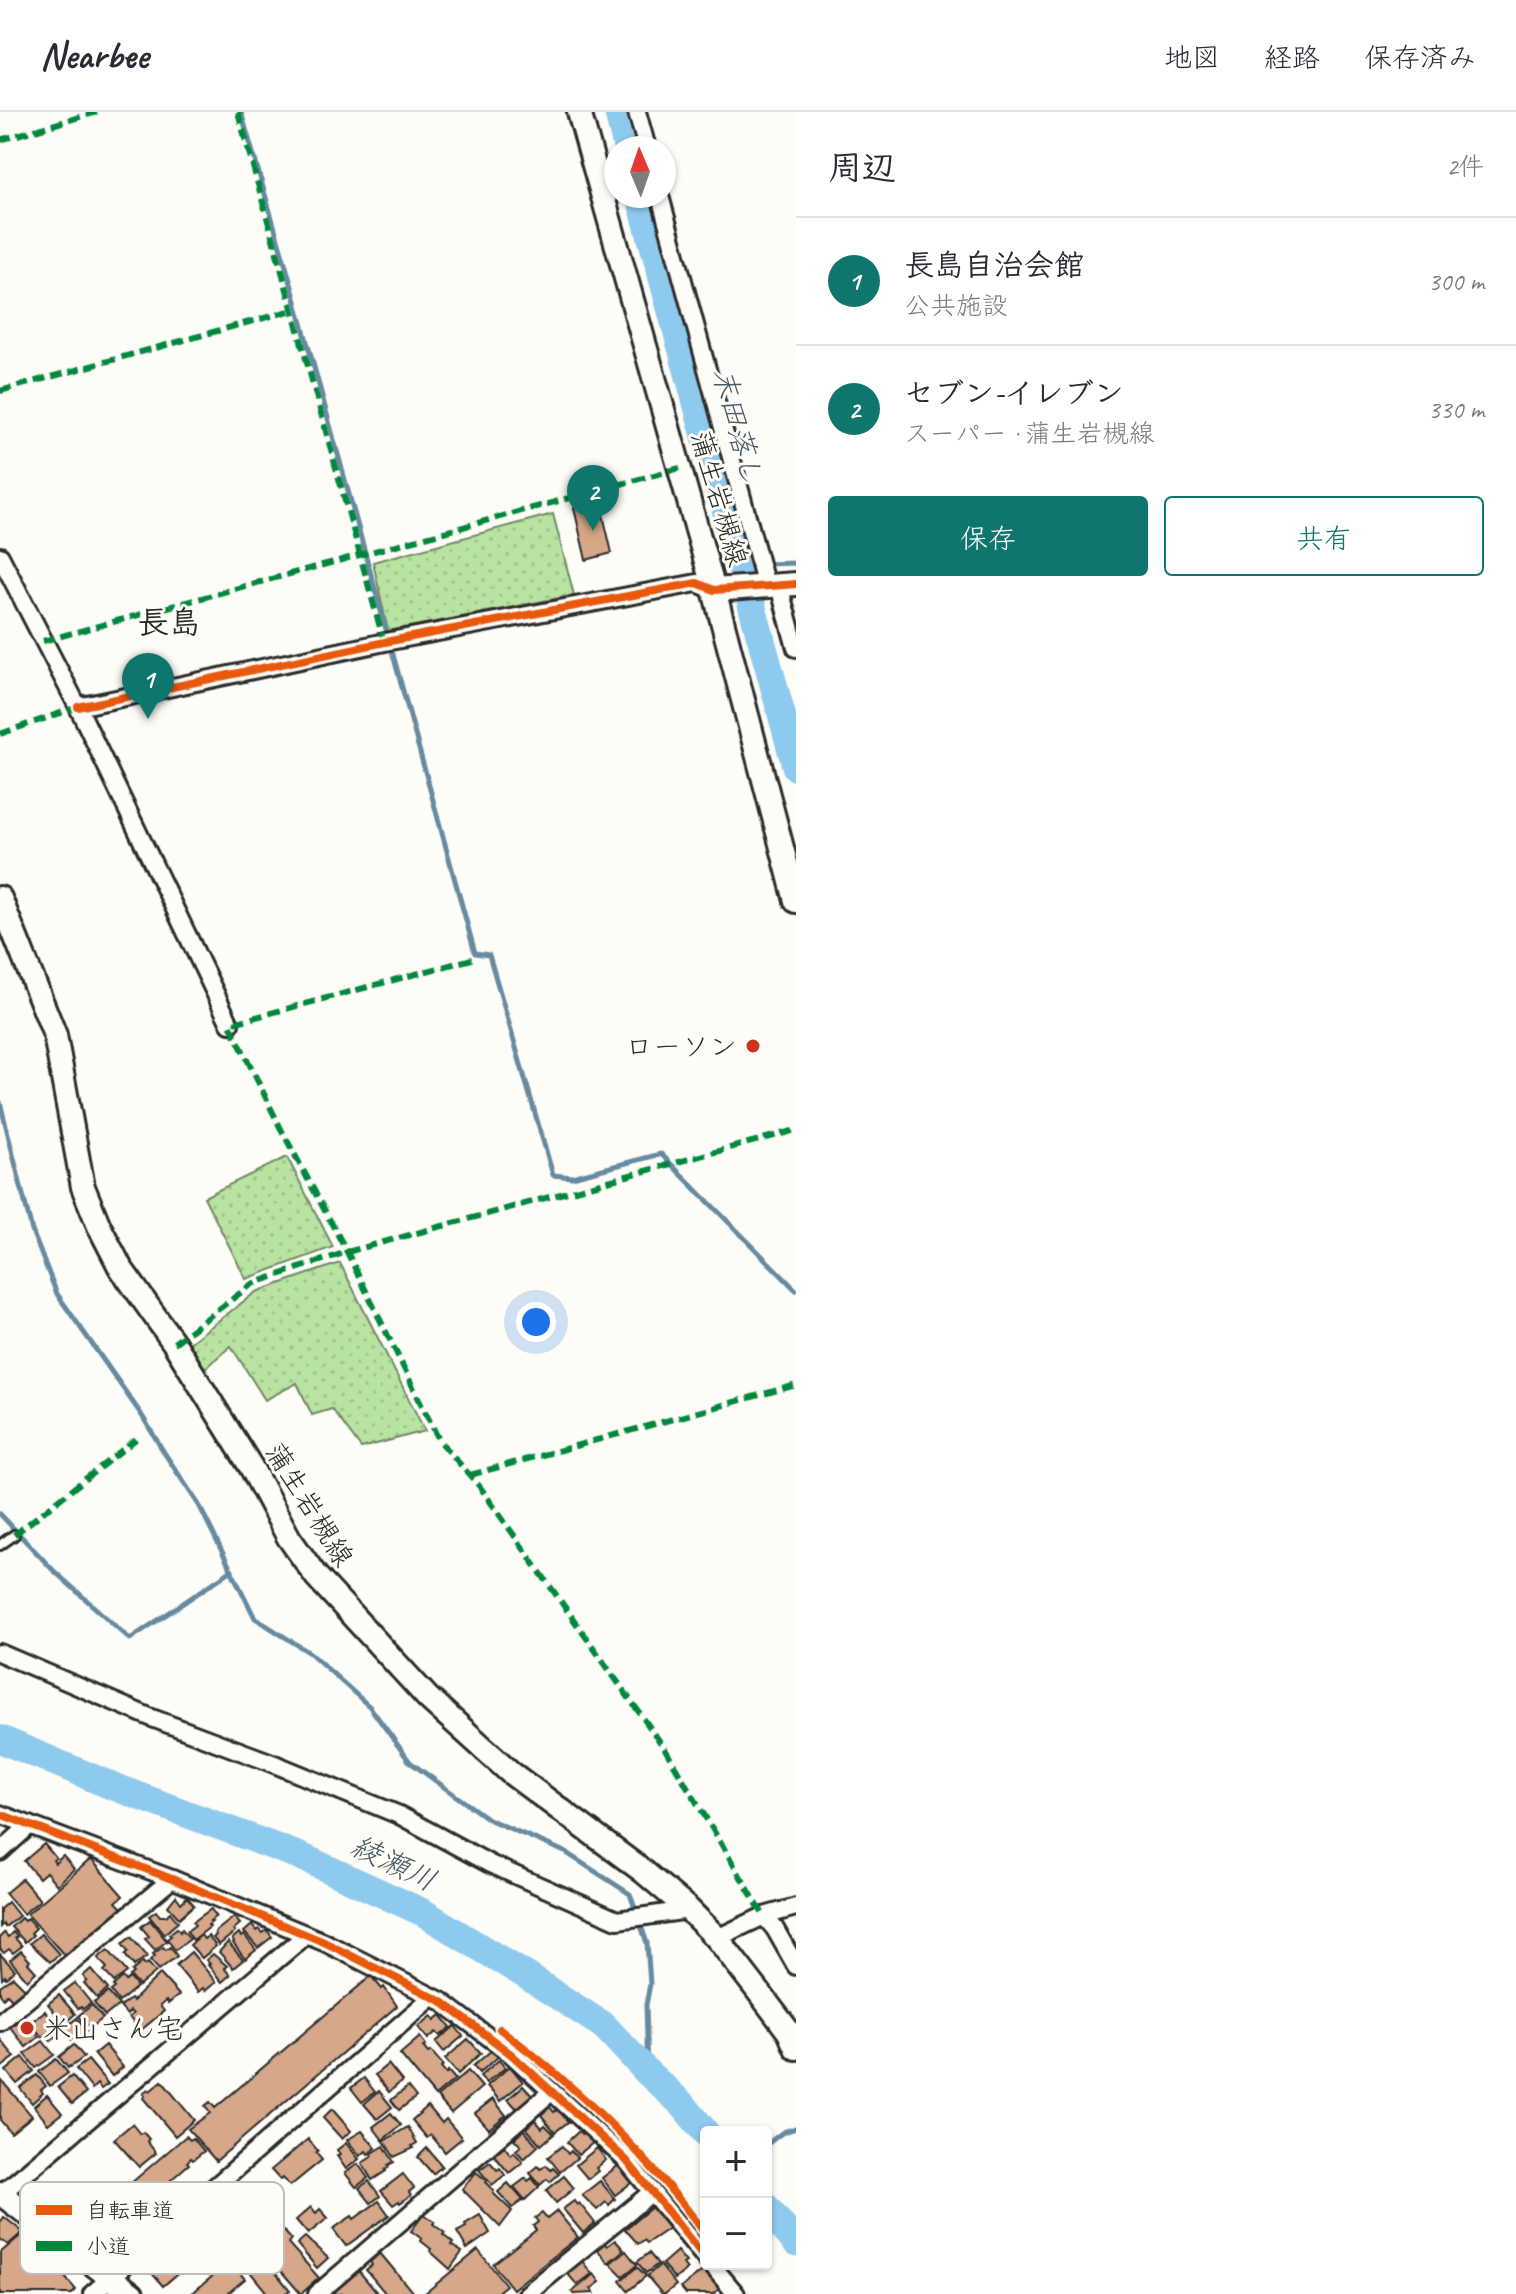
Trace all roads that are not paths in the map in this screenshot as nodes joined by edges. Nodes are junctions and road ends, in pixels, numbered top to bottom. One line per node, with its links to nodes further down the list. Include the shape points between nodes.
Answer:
1 (579, 112): 7 (main road, 蒲生岩槻線)
2 (637, 112): 3 (street)
3 (644, 136)
4 (664, 208): 6 (street)
5 (0, 556): 9 (street)
6 (780, 585): 7 (main road); 8 (street)
7 (714, 590): 9 (street, via 697,583 392,640); 11 (main road, 蒲生岩槻線)
8 (796, 648)
9 (78, 707): 12 (street)
10 (0, 898): 21 (main road, 蒲生岩槻線, via 55,1035 83,1187 99,1226 120,1267 223,1420 289,1538 316,1576 428,1698 511,1773)
11 (796, 901)
12 (230, 1024)
13 (14, 1535): 14 (lane)
14 (0, 1545)
15 (0, 1653): 21 (street, via 399,1815 490,1864 617,1920)
16 (0, 1814): 17 (street)
17 (30, 1825): 18 (street); 19 (street)
18 (0, 1852)
19 (172, 1879): 23 (street); 27 (street)
20 (796, 1907): 22 (street)
21 (689, 1910): 24 (main road, 蒲生岩槻線)
22 (764, 1916): 24 (street); 25 (street)
23 (306, 1935): 26 (street); 32 (street)
24 (717, 1938): 28 (main road, 蒲生岩槻線)
25 (796, 1966)
26 (432, 1997): 29 (street, via 511,2054); 30 (street)
27 (0, 2022)
28 (796, 2048)
29 (551, 2092): 31 (street, via 626,2160); 41 (street)
30 (221, 2182)
31 (652, 2192): 34 (street); 42 (street)
32 (0, 2194): 33 (main road)
33 (20, 2209)
34 (700, 2252)
35 (716, 2270): 43 (street)
36 (106, 2274): 38 (main road)
37 (116, 2274): 38 (street)
38 (111, 2278): 39 (street); 40 (main road)
39 (92, 2294)
40 (132, 2294)
41 (317, 2294)
42 (527, 2294)
43 (736, 2294)

